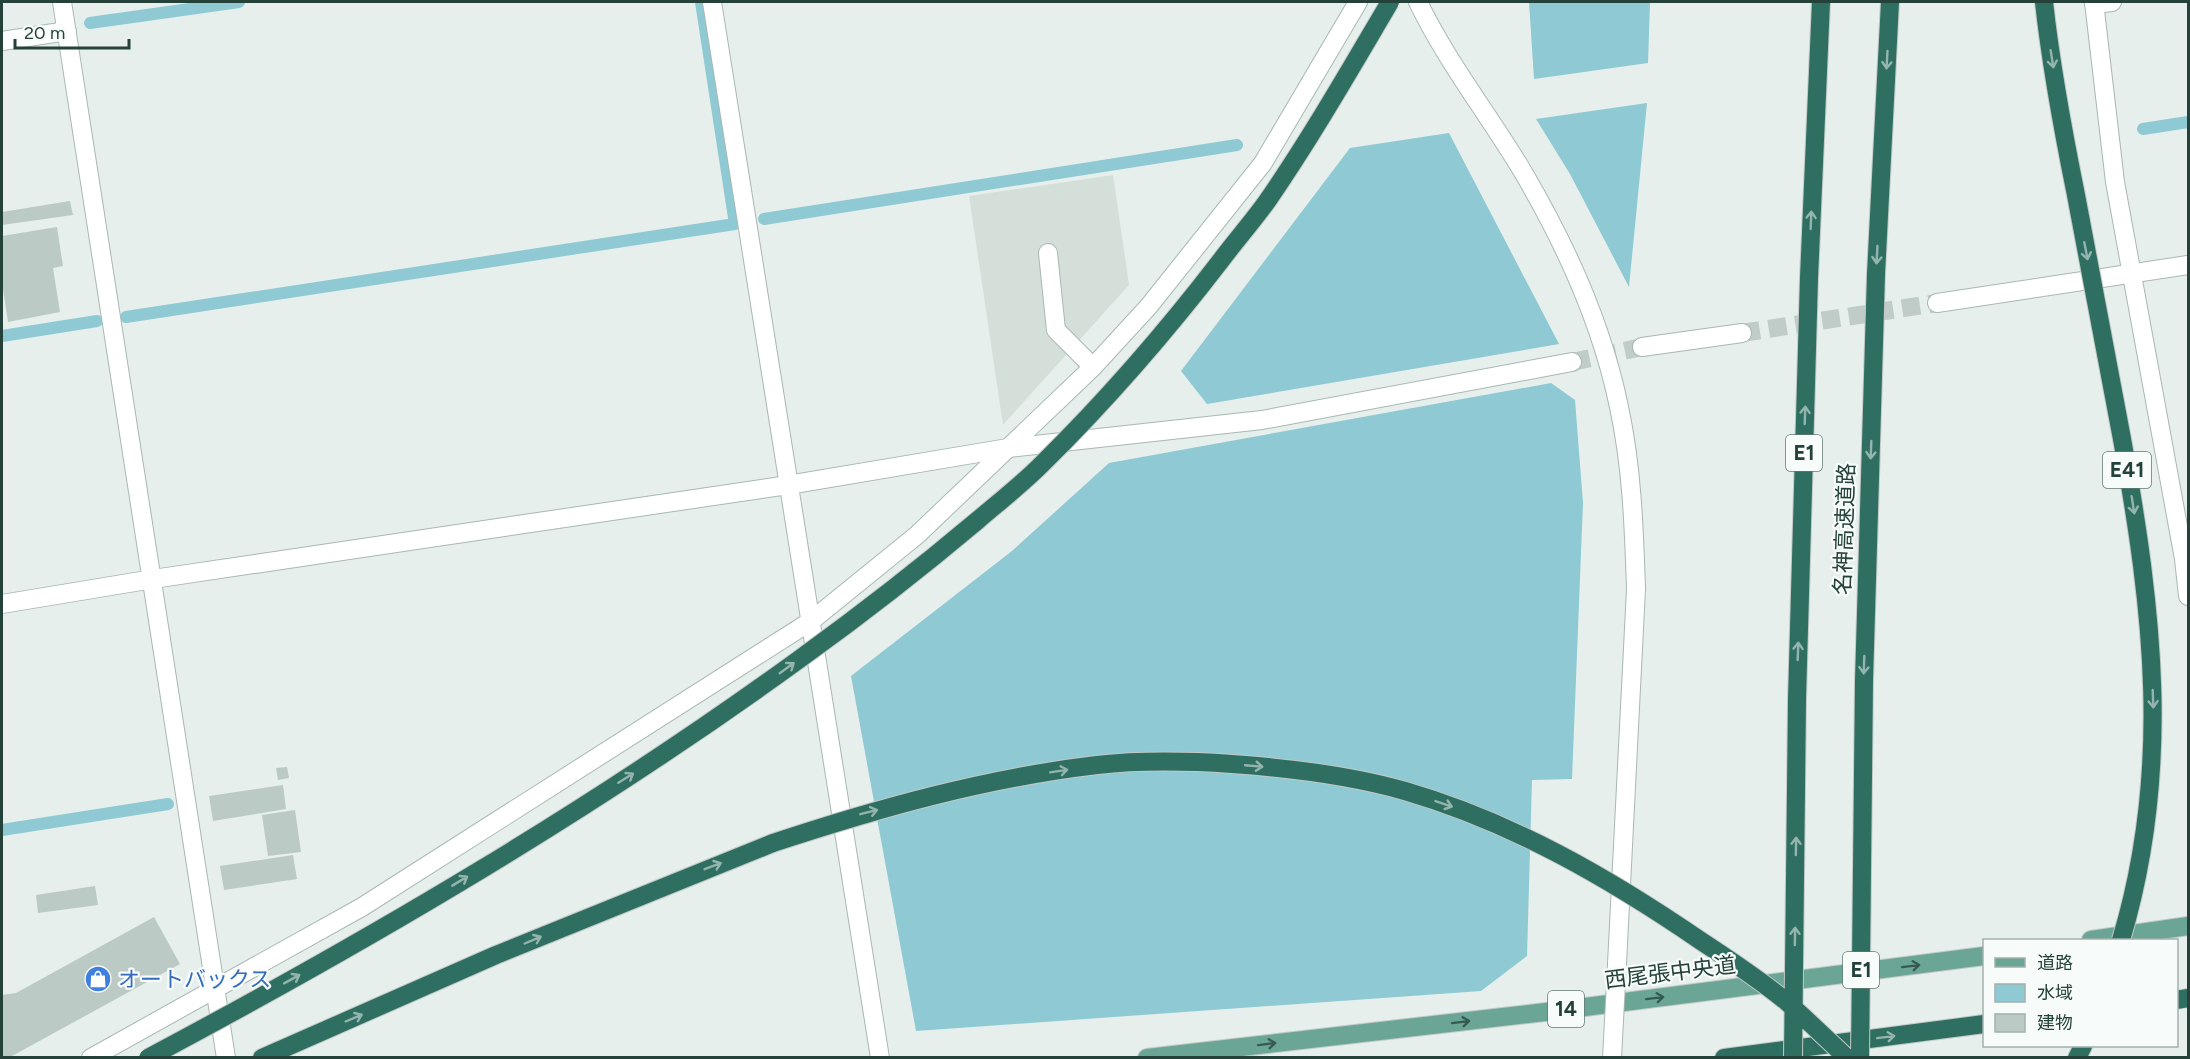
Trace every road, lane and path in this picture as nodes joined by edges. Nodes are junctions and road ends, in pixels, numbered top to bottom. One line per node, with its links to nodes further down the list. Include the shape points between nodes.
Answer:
1 (62, 2): 10 (street)
2 (712, 2): 21 (street)
3 (1358, 2): 19 (street, via 1263,163 1149,306)
4 (1390, 2): 33 (highway, one-way to 4, bridge, via 333,956 663,754 856,619 1038,469 1118,385 1267,201)
5 (1418, 2): 38 (street, bridge, via 1434,35 1523,172 1570,261 1593,315 1620,409 1634,527 1635,589)
6 (1821, 2): 40 (highway, 名神高速道路 / E1, one-way to 6, bridge, via 1799,629)
7 (1890, 2): 42 (highway, 名神高速道路 / E1, one-way to 42, bridge, via 1876,274 1865,645)
8 (2043, 2): 28 (highway, E41, one-way to 28, bridge, via 2062,124 2130,483 2151,644 2151,791)
9 (2100, 2): 14 (street, via 2115,182)
10 (67, 31): 11 (street); 22 (street)
11 (2, 41)
12 (1048, 253): 19 (street, via 1056,330)
13 (2188, 265): 14 (street)
14 (2131, 274): 15 (street); 23 (street)
15 (1937, 303)
16 (1742, 333): 17 (street)
17 (1642, 347)
18 (1572, 362): 20 (street, via 1262,420)
19 (1093, 367): 20 (street)
20 (1008, 448): 21 (street); 25 (street, via 917,535)
21 (788, 485): 22 (street); 25 (street)
22 (153, 579): 24 (street); 30 (street)
23 (2188, 596)
24 (2, 604)
25 (811, 621): 30 (street, via 362,907); 36 (street)
26 (2188, 926): 27 (main road)
27 (2098, 939)
28 (2121, 939)
29 (1983, 956): 37 (main road, 西尾張中央道 / 14, one-way to 29)
30 (216, 989): 32 (street); 34 (street)
31 (1983, 1024): 39 (highway, one-way to 31)
32 (91, 1058)
33 (148, 1058)
34 (226, 1058)
35 (262, 1058): 41 (highway, one-way to 41, bridge, via 641,894 845,819 1024,776 1099,765 1175,760 1329,774 1393,788 1468,812 1535,841 1602,877 1720,954 1785,1001)
36 (880, 1058)
37 (1147, 1058)
38 (1612, 1058)
39 (1724, 1058)
40 (1793, 1058)
41 (1847, 1058)
42 (1860, 1058)

